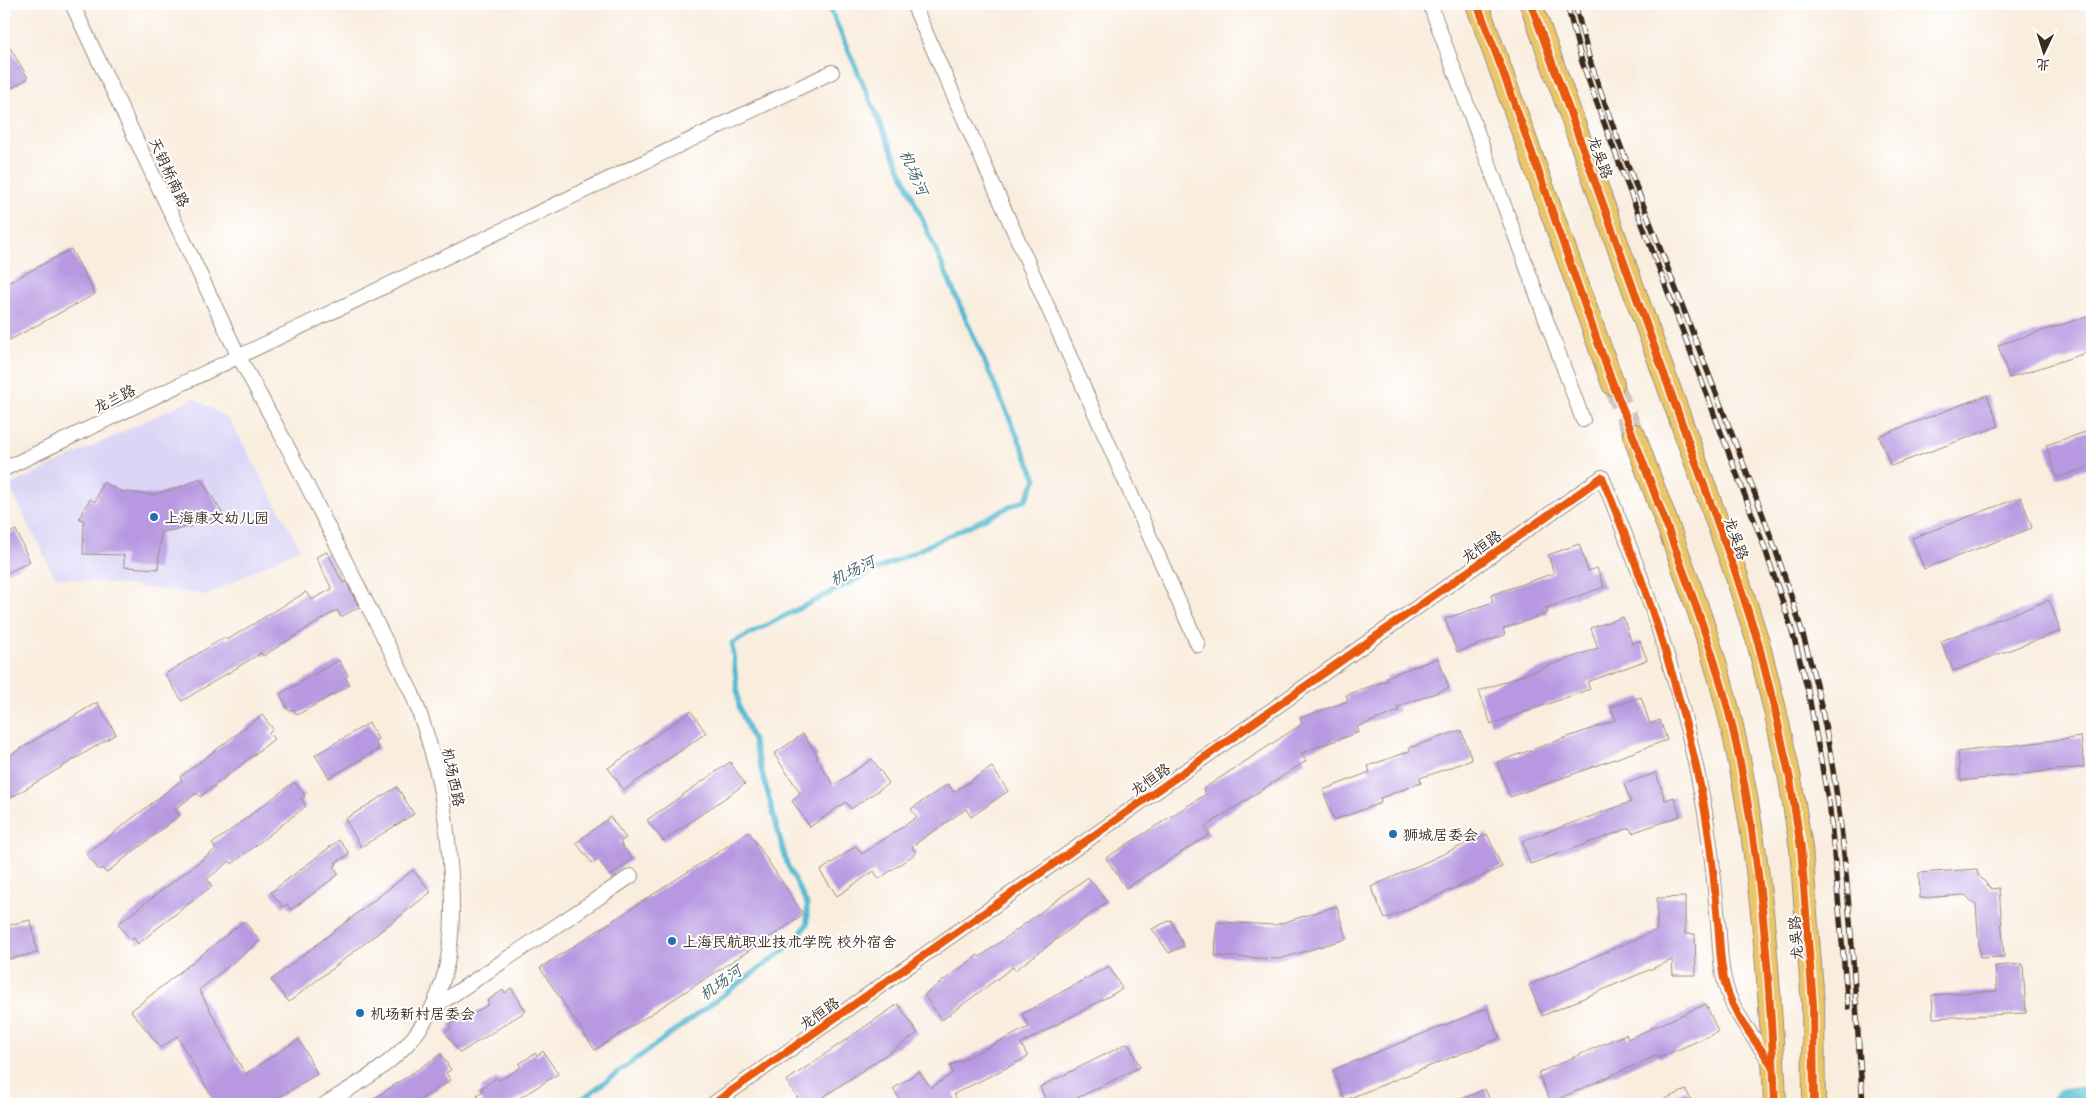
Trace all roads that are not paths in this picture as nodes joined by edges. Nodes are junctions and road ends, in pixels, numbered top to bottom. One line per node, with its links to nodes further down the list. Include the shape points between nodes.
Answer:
1 (72, 4): 7 (street, 天钥桥南路)
2 (913, 4): 14 (street)
3 (1430, 4): 9 (street)
4 (1477, 4): 8 (main road)
5 (1531, 4): 21 (main road, 龙吴路, via 1736,574 1760,651 1790,779 1801,848 1812,994)
6 (832, 72): 7 (street, 龙兰路)
7 (238, 355): 11 (street, 天钥桥南路); 12 (street, 龙兰路)
8 (1614, 384)
9 (1583, 420)
10 (1634, 435): 17 (main road, 龙吴路, via 1713,655 1731,720 1756,855)
11 (283, 438): 16 (street, 机场西路, via 412,693 427,730 446,822 453,916 451,948)
12 (4, 469)
13 (1602, 477): 17 (street, 龙吴路, via 1656,617 1688,727 1702,792 1723,974 1728,993); 19 (street, 龙恒路)
14 (1198, 645)
15 (631, 876): 16 (street)
16 (434, 1008): 18 (street, 机场西路, via 415,1036 392,1059)
17 (1773, 1067): 20 (main road, 龙吴路)
18 (325, 1104)
19 (713, 1104)
20 (1775, 1104)
21 (1814, 1104)

